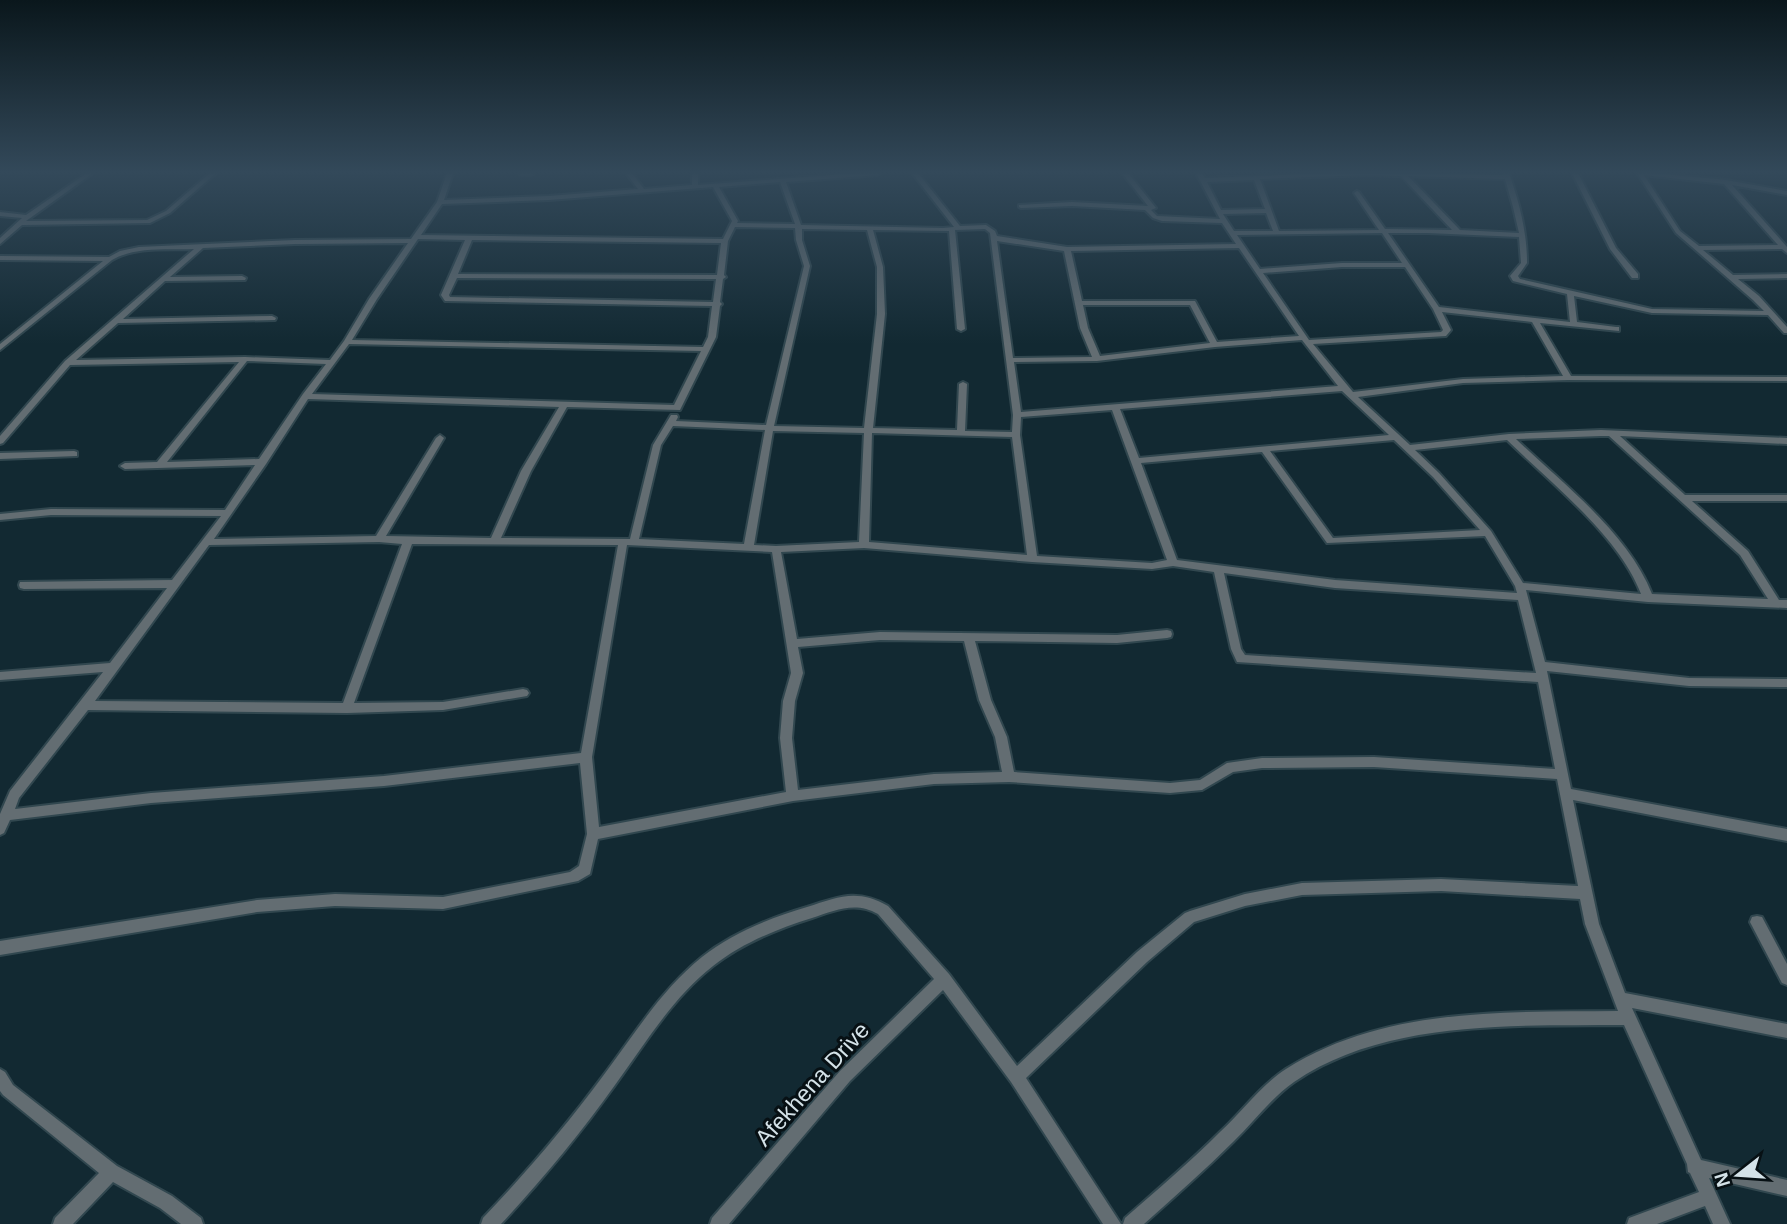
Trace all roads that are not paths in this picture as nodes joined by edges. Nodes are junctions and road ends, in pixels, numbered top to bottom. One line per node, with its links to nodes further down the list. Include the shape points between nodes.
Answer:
1 (422, 230): 18 (street)
2 (730, 230): 20 (street)
3 (798, 230): 70 (street, via 807,267)
4 (870, 230): 69 (street, via 877,251 881,314)
5 (955, 230): 46 (street)
6 (991, 230): 17 (street)
7 (1231, 230): 15 (street)
8 (1522, 230): 16 (street)
9 (1604, 230): 31 (street)
10 (1677, 230): 23 (street)
11 (1768, 230): 25 (street)
12 (1276, 231): 13 (street); 15 (street)
13 (1384, 232): 14 (street); 28 (street)
14 (1458, 232): 16 (street)
15 (1233, 233): 22 (street)
16 (1522, 234): 37 (street, via 1524,263 1514,276 1517,281)
17 (994, 238): 24 (street); 56 (street)
18 (416, 239): 19 (street); 21 (street); 50 (street)
19 (469, 239): 20 (street); 30 (street)
20 (725, 241): 33 (street)
21 (201, 246): 27 (street, via 139,249); 36 (street)
22 (1241, 246): 24 (street); 29 (street)
23 (1695, 248): 25 (street); 34 (street)
24 (1067, 249): 38 (street)
25 (1784, 249)
26 (0, 258): 27 (street)
27 (110, 259): 52 (street)
28 (1408, 265): 29 (street); 40 (street)
29 (1259, 271): 49 (street)
30 (456, 276): 33 (street); 39 (street, via 445,295 448,299)
31 (1635, 276)
32 (1787, 276): 34 (street)
33 (722, 277): 39 (street)
34 (1730, 277): 41 (street)
35 (242, 278): 36 (street)
36 (164, 279): 43 (street)
37 (1570, 292): 41 (street, via 1652,311); 45 (street)
38 (1080, 303): 51 (street, via 1192,303); 55 (street)
39 (718, 304): 53 (street)
40 (1437, 309): 44 (street); 49 (street, via 1447,330 1443,334)
41 (1769, 313): 48 (street)
42 (272, 318): 43 (street)
43 (116, 321): 58 (street)
44 (1535, 321): 45 (street); 59 (street)
45 (1574, 325): 47 (street)
46 (961, 329)
47 (1616, 329)
48 (1787, 331)
49 (1305, 340): 51 (street); 62 (street)
50 (347, 342): 53 (street); 57 (street)
51 (1215, 345): 55 (street)
52 (0, 348)
53 (707, 349): 66 (street)
54 (245, 359): 57 (street); 58 (street); 85 (street)
55 (1097, 359): 56 (street)
56 (1010, 360): 67 (street)
57 (331, 362): 63 (street)
58 (68, 363): 77 (street)
59 (1568, 378): 60 (street); 62 (street, via 1463,381)
60 (1787, 379)
61 (963, 384): 71 (street)
62 (1348, 392): 65 (street); 74 (street)
63 (306, 396): 64 (street); 84 (street)
64 (564, 405): 66 (street); 94 (street, via 526,471)
65 (1115, 406): 67 (street); 83 (street)
66 (677, 408): 68 (street)
67 (1017, 415): 72 (street)
68 (671, 423): 70 (street); 96 (street, via 657,445)
69 (868, 429): 70 (street); 71 (street); 97 (street)
70 (769, 430): 98 (street)
71 (961, 433): 72 (street)
72 (1016, 435): 100 (street)
73 (1613, 435): 75 (street); 78 (street); 87 (street)
74 (1395, 437): 79 (street); 80 (street)
75 (1509, 437): 79 (street); 106 (street, via 1622,548)
76 (440, 438): 92 (street)
77 (0, 441)
78 (1787, 441)
79 (1408, 448): 91 (street)
80 (1264, 449): 83 (street); 91 (street, via 1330,541)
81 (74, 454): 82 (street)
82 (0, 456)
83 (1135, 461): 101 (street)
84 (263, 462): 85 (street); 89 (street)
85 (160, 465): 86 (street)
86 (125, 466)
87 (1686, 498): 88 (street); 107 (street, via 1744,553)
88 (1787, 498)
89 (228, 513): 90 (street, via 51,512); 95 (street)
90 (0, 517)
91 (1488, 533): 105 (street)
92 (379, 539): 93 (street); 95 (street)
93 (408, 541): 94 (street); 117 (street)
94 (495, 541): 96 (street)
95 (206, 542): 103 (street)
96 (629, 542): 98 (street); 118 (street)
97 (864, 545): 99 (street); 100 (street)
98 (749, 546): 99 (street)
99 (776, 549): 110 (street)
100 (1032, 559): 101 (street, via 1152,566)
101 (1172, 563): 102 (street)
102 (1218, 568): 105 (street, via 1335,584); 112 (street, via 1241,659)
103 (175, 584): 104 (street); 111 (street)
104 (24, 585)
105 (1521, 592): 106 (street); 112 (street)
106 (1648, 598): 107 (street)
107 (1782, 604)
108 (1167, 634): 109 (street, via 1117,639)
109 (968, 636): 110 (street); 120 (street)
110 (791, 643): 122 (street, via 797,673 786,738)
111 (113, 667): 113 (street); 116 (street)
112 (1541, 672): 114 (street); 119 (street)
113 (0, 676)
114 (1787, 683)
115 (523, 693): 117 (street, via 443,706)
116 (85, 705): 117 (street); 123 (street, via 14,795)
117 (347, 708)
118 (586, 757): 123 (street, via 384,781 151,798); 125 (street)
119 (1561, 774): 120 (street, via 1374,761 1251,764 1231,767 1202,785 1170,788); 121 (street)
120 (1009, 777): 122 (street, via 934,779)
121 (1565, 793): 126 (street); 127 (street)
122 (793, 796): 125 (street)
123 (6, 815): 124 (street)
124 (0, 829)
125 (593, 834): 129 (street, via 585,870 573,877 443,903 335,900 257,906)
126 (1787, 835)
127 (1585, 893): 132 (street); 136 (street, via 1441,885 1302,889 1190,917)
128 (1757, 922): 130 (street)
129 (0, 948)
130 (1787, 978)
131 (944, 979): 136 (street); 143 (street, via 883,910 871,902 849,899 789,918 723,950 672,994 522,1191); 144 (street, Afekhena Drive, via 845,1076)
132 (1620, 999): 133 (street); 134 (street)
133 (1629, 1018): 137 (street); 146 (street, via 1496,1020 1391,1033 1317,1059 1288,1077)
134 (1787, 1031)
135 (0, 1077): 138 (street, via 8,1090)
136 (1016, 1077): 145 (street)
137 (1694, 1166): 139 (street); 140 (street)
138 (111, 1172): 141 (street); 142 (street)
139 (1787, 1188)
140 (1708, 1197): 147 (street); 148 (street)
141 (61, 1224)
142 (195, 1224)
143 (489, 1224)
144 (718, 1224)
145 (1113, 1224)
146 (1131, 1224)
147 (1635, 1224)
148 (1722, 1224)

